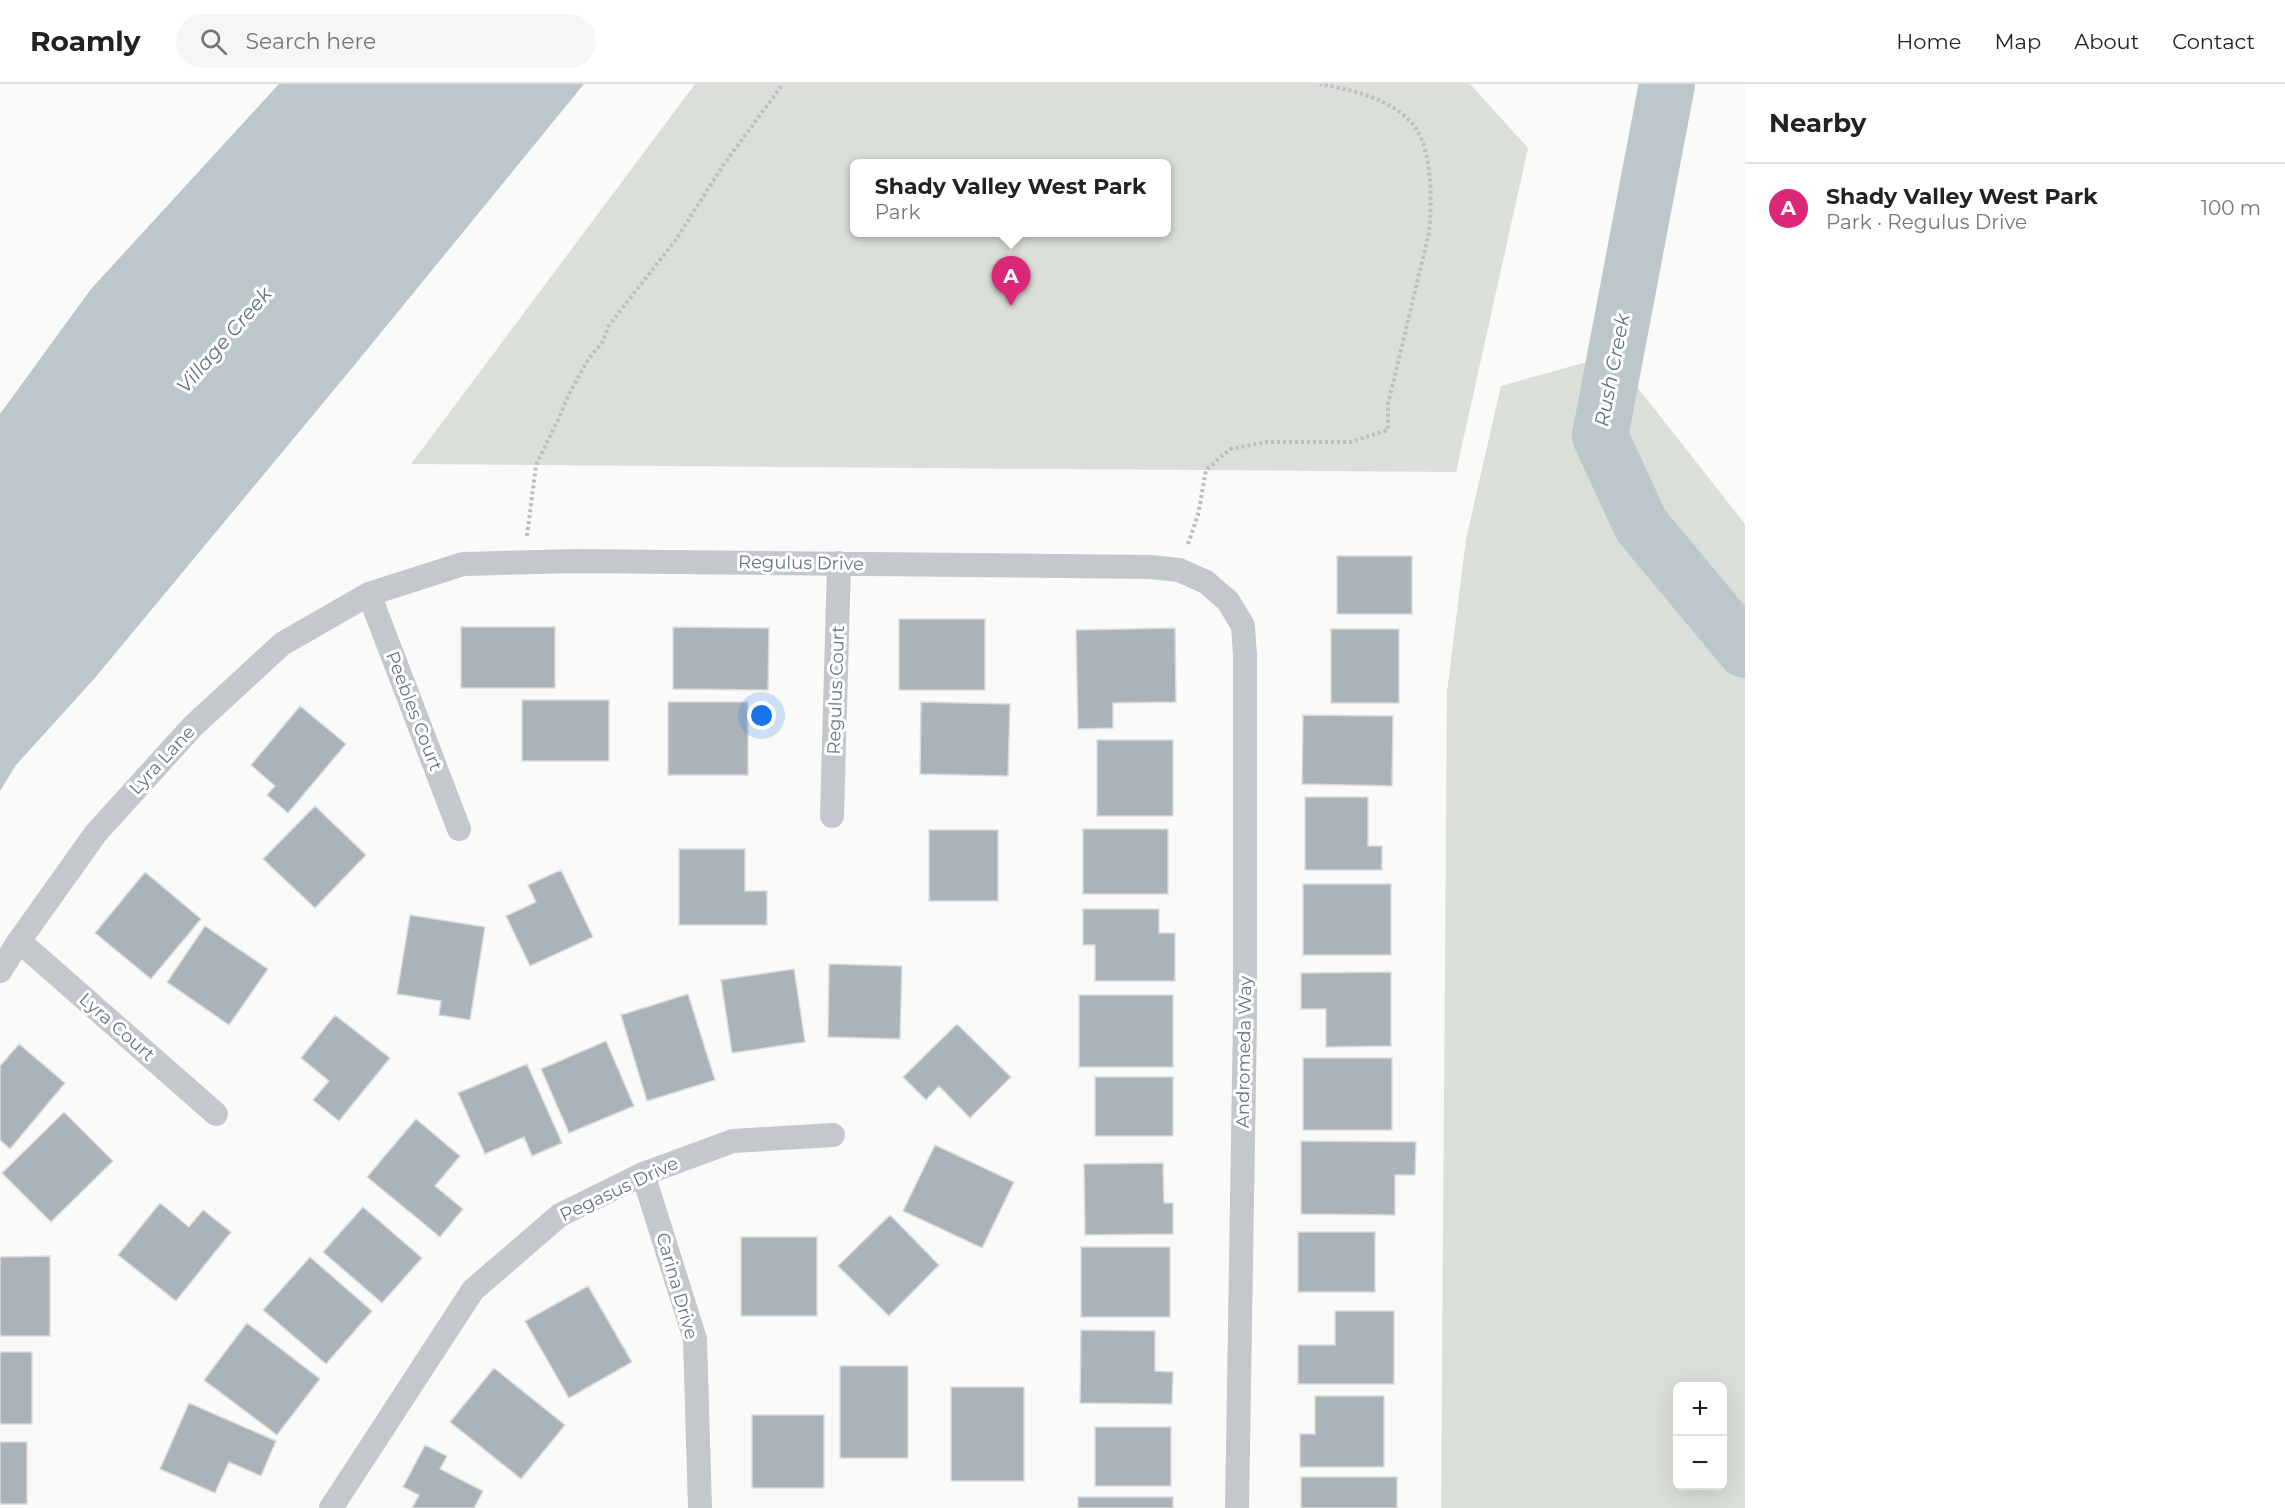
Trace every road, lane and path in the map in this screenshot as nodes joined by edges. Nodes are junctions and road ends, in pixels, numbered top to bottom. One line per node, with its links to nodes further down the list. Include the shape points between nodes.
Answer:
1 (783, 84): 3 (path, via 724,164 675,241 609,325 602,343 568,394 536,465)
2 (1320, 84): 5 (path, via 1380,100 1407,117 1418,130 1429,171 1429,233 1388,404 1388,430 1350,442 1267,442 1230,449 1206,470 1198,514)
3 (526, 543)
4 (839, 564): 5 (street, Regulus Drive); 6 (street, Regulus Drive, via 463,564); 8 (street, Regulus Court)
5 (1179, 570): 7 (street, Regulus Drive, via 1206,582)
6 (369, 594): 9 (street, Peebles Court); 10 (street, Lyra Lane, via 282,644 193,726 96,833)
7 (1228, 601): 17 (street, Andromeda Way, via 1243,626 1245,655 1245,1017)
8 (832, 816)
9 (459, 829)
10 (19, 941): 11 (street, Lyra Lane); 12 (street, Lyra Court)
11 (0, 971)
12 (216, 1114)
13 (833, 1136): 14 (street, Pegasus Drive, via 733,1141)
14 (643, 1174): 15 (street, Pegasus Drive, via 560,1215 473,1290); 16 (street, Carina Drive, via 695,1339)
15 (331, 1508)
16 (700, 1508)
17 (1237, 1508)

